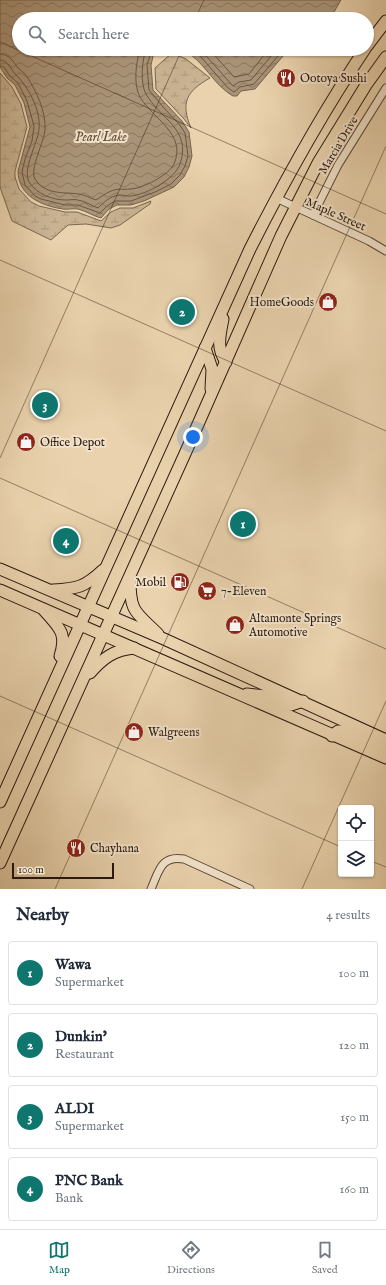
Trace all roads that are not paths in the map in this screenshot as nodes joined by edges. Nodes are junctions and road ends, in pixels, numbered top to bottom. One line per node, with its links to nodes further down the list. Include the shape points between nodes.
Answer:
1 (386, 21): 2 (main road)
2 (374, 37)
3 (360, 56): 6 (main road, via 330,101)
4 (386, 57): 7 (main road, via 318,163)
5 (386, 88): 8 (street, Marcia Drive, via 342,158)
6 (276, 198): 7 (street, Maple Street); 10 (main road)
7 (295, 208): 8 (street, Maple Street); 12 (main road)
8 (313, 215): 9 (street, Maple Street)
9 (386, 251)
10 (225, 304): 11 (main road); 12 (main road, via 219,340 220,353)
11 (205, 348): 13 (main road, via 212,369); 14 (main road)
12 (226, 362): 13 (main road)
13 (211, 396): 16 (main road)
14 (106, 567): 18 (main road, via 83,586 71,590); 20 (main road)
15 (0, 569): 18 (main road)
16 (131, 574): 21 (main road); 24 (main road, via 132,606 141,619)
17 (0, 590): 19 (main road)
18 (50, 590): 20 (main road)
19 (41, 607): 22 (main road); 27 (main road, via 64,637)
20 (89, 607): 21 (main road); 22 (main road)
21 (111, 617): 23 (main road); 24 (main road)
22 (81, 624): 23 (main road); 27 (main road)
23 (104, 634): 25 (main road); 26 (main road)
24 (164, 640): 29 (main road)
25 (135, 648): 26 (main road, via 112,653 102,659); 28 (main road)
26 (83, 681): 35 (main road)
27 (52, 686): 34 (main road)
28 (235, 692): 29 (main road, via 266,696 291,705); 30 (main road)
29 (303, 701): 31 (main road)
30 (332, 736): 32 (main road, via 338,731 345,731); 33 (main road)
31 (386, 740)
32 (386, 748)
33 (386, 758)
34 (0, 802)
35 (0, 863)
36 (151, 889): 37 (street, via 160,868 169,858 184,859)
37 (250, 889)

